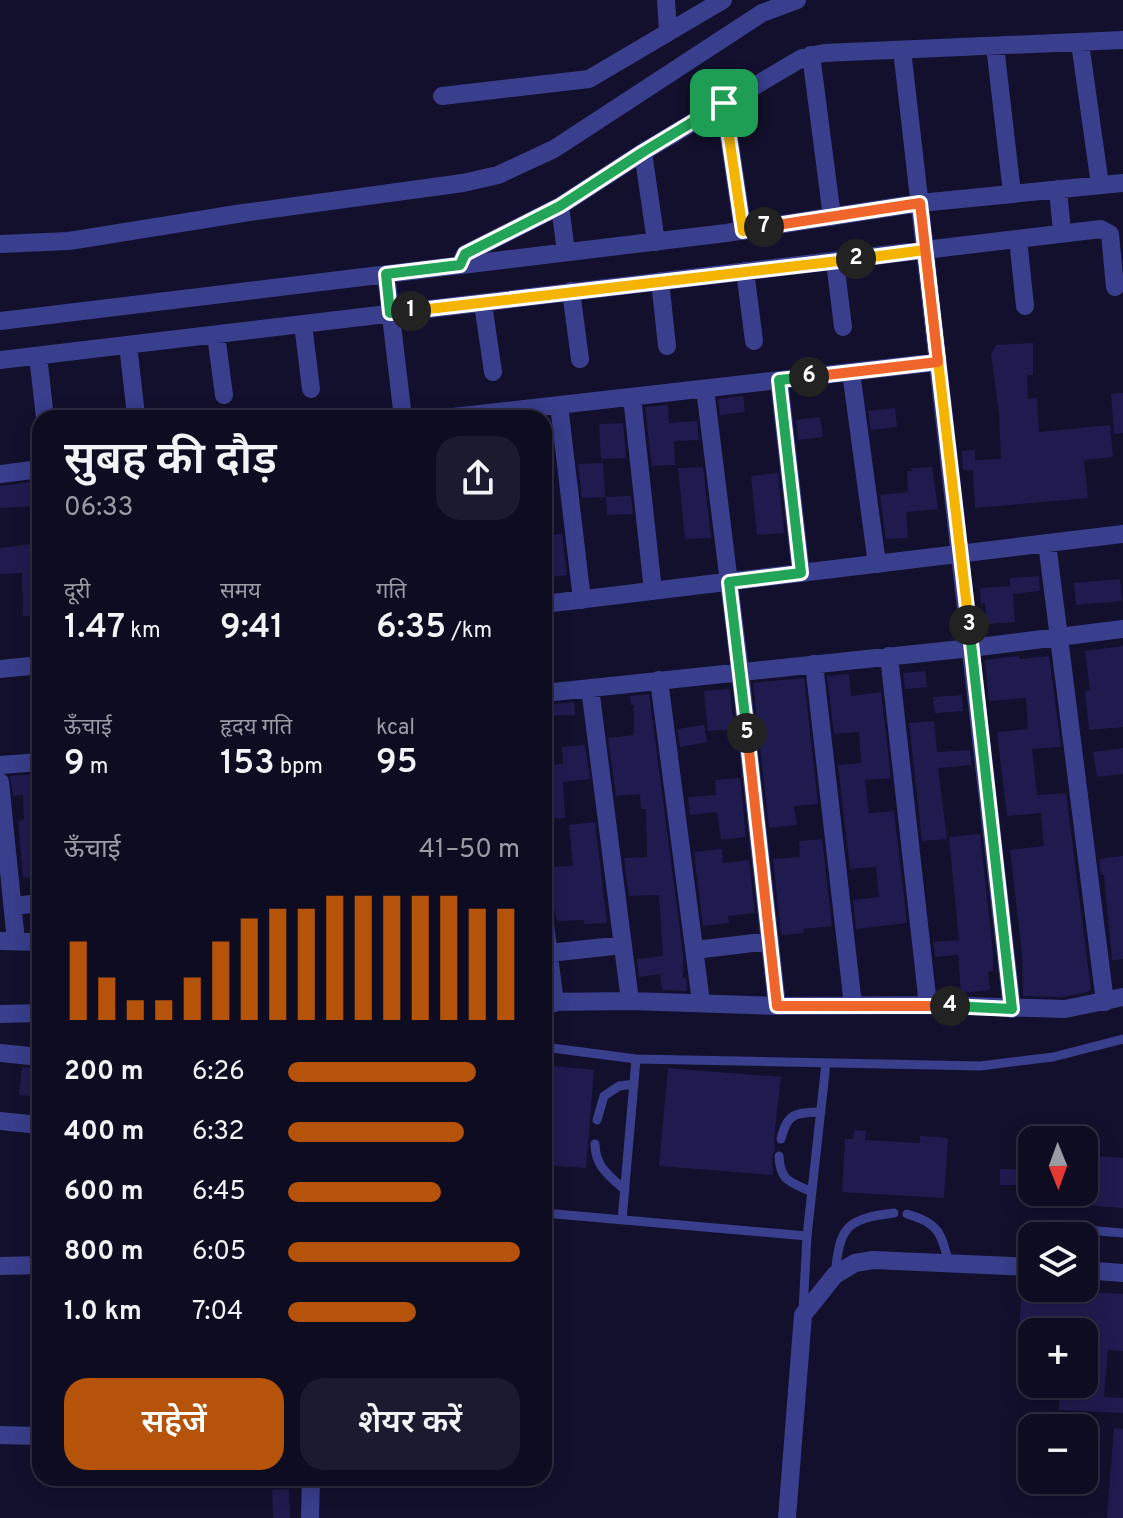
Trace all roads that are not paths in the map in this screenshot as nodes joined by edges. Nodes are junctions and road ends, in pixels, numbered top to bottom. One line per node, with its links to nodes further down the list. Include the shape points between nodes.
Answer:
1 (666, 0): 4 (street)
2 (723, 0): 4 (street)
3 (797, 0): 24 (street, via 762,13 554,149 498,175 69,241)
4 (668, 31): 10 (street, via 589,79)
5 (1123, 40): 6 (street)
6 (1080, 43): 7 (street); 14 (street)
7 (995, 46): 8 (street); 16 (street)
8 (902, 50): 9 (street); 17 (street)
9 (811, 55): 11 (street); 19 (street)
10 (442, 96)
11 (724, 103): 12 (street); 20 (street)
12 (643, 152): 18 (street); 23 (street)
13 (1123, 183): 14 (street)
14 (1100, 185): 15 (street)
15 (1058, 189): 16 (street); 21 (street)
16 (1012, 193): 17 (street)
17 (920, 203): 19 (street); 25 (street)
18 (560, 206): 26 (street); 28 (street, via 465,254)
19 (832, 217): 20 (street)
20 (743, 231): 23 (street)
21 (1062, 233): 22 (street); 32 (street, via 1101,229 1110,234)
22 (1018, 239): 25 (street); 35 (street)
23 (656, 242): 26 (street)
24 (0, 244)
25 (925, 250): 27 (street); 47 (street)
26 (566, 252): 28 (street)
27 (835, 262): 29 (street); 39 (street)
28 (460, 265): 30 (street)
29 (745, 271): 31 (street); 41 (street)
30 (386, 274): 36 (street); 37 (street)
31 (660, 281): 33 (street); 43 (street)
32 (1115, 287)
33 (571, 291): 34 (street); 45 (street)
34 (483, 304): 36 (street); 48 (street)
35 (1025, 306)
36 (390, 313): 38 (street); 58 (street)
37 (0, 321)
38 (303, 324): 40 (street); 51 (street)
39 (843, 327)
40 (216, 335): 42 (street); 53 (street)
41 (754, 341)
42 (128, 345): 44 (street); 57 (street)
43 (667, 346)
44 (38, 356): 46 (street); 56 (street)
45 (580, 359)
46 (0, 360)
47 (938, 362): 49 (street); 64 (street)
48 (493, 372)
49 (851, 372): 50 (street); 65 (street)
50 (779, 380): 52 (street); 66 (street)
51 (311, 389)
52 (705, 389): 54 (street); 67 (street)
53 (224, 395)
54 (632, 397): 55 (street); 68 (street)
55 (559, 405): 59 (street); 69 (street)
56 (44, 410)
57 (135, 410)
58 (402, 410)
59 (525, 410)
60 (32, 470): 61 (street)
61 (0, 474)
62 (1123, 534): 63 (street)
63 (1047, 543): 64 (street); 72 (street)
64 (960, 554): 65 (street); 73 (street)
65 (877, 564): 66 (street)
66 (801, 573): 67 (street)
67 (729, 582): 68 (street); 78 (street)
68 (653, 591): 69 (street)
69 (582, 600): 70 (street)
70 (552, 603)
71 (1123, 629): 72 (street)
72 (1060, 638): 73 (street); 93 (street)
73 (971, 648): 74 (street); 100 (street)
74 (889, 656): 75 (street); 98 (street)
75 (814, 664): 78 (street); 97 (street)
76 (32, 666): 77 (street)
77 (0, 669)
78 (740, 671): 79 (street); 88 (street)
79 (659, 680): 80 (street); 91 (street)
80 (590, 688): 81 (street); 90 (street)
81 (552, 692)
82 (32, 763): 83 (street)
83 (0, 765)
84 (0, 782): 86 (street)
85 (32, 904): 86 (street)
86 (13, 906): 87 (street)
87 (8, 941): 89 (street)
88 (770, 941): 91 (street); 99 (street)
89 (32, 942)
90 (623, 945): 92 (street); 94 (street)
91 (695, 950): 96 (street)
92 (552, 953)
93 (1114, 999): 100 (street, via 1065,1009)
94 (630, 1001): 95 (street); 96 (street)
95 (552, 1002)
96 (701, 1002): 99 (street)
97 (853, 1005): 98 (street); 99 (street)
98 (928, 1005): 100 (street)
99 (777, 1006)
100 (1012, 1009)
101 (32, 1013): 102 (street)
102 (0, 1014)
103 (1123, 1039): 108 (lane, via 1013,1064)
104 (552, 1048): 107 (lane)
105 (0, 1053): 106 (street)
106 (32, 1056)
107 (636, 1059): 108 (lane); 109 (lane)
108 (826, 1063): 110 (lane)
109 (634, 1084): 111 (lane, via 604,1096); 117 (lane)
110 (821, 1112): 114 (lane, via 789,1118); 118 (lane)
111 (597, 1120)
112 (0, 1121): 113 (street)
113 (32, 1124)
114 (781, 1139)
115 (595, 1144): 117 (lane, via 598,1163)
116 (779, 1156): 118 (lane, via 786,1180)
117 (625, 1190): 122 (lane)
118 (812, 1192): 125 (lane)
119 (894, 1213): 132 (lane, via 852,1224 839,1243)
120 (552, 1214): 122 (lane)
121 (907, 1214): 126 (lane, via 935,1226)
122 (622, 1220): 125 (lane)
123 (1098, 1231): 124 (lane)
124 (1123, 1233)
125 (807, 1236): 133 (lane)
126 (949, 1264): 129 (street); 132 (street, via 873,1260)
127 (32, 1265): 128 (street)
128 (0, 1266)
129 (1018, 1266)
130 (1098, 1271): 131 (street)
131 (1123, 1273)
132 (835, 1275): 133 (street)
133 (803, 1315): 138 (street)
134 (0, 1435): 135 (street)
135 (32, 1436)
136 (311, 1486): 137 (street)
137 (310, 1518)
138 (787, 1518)

